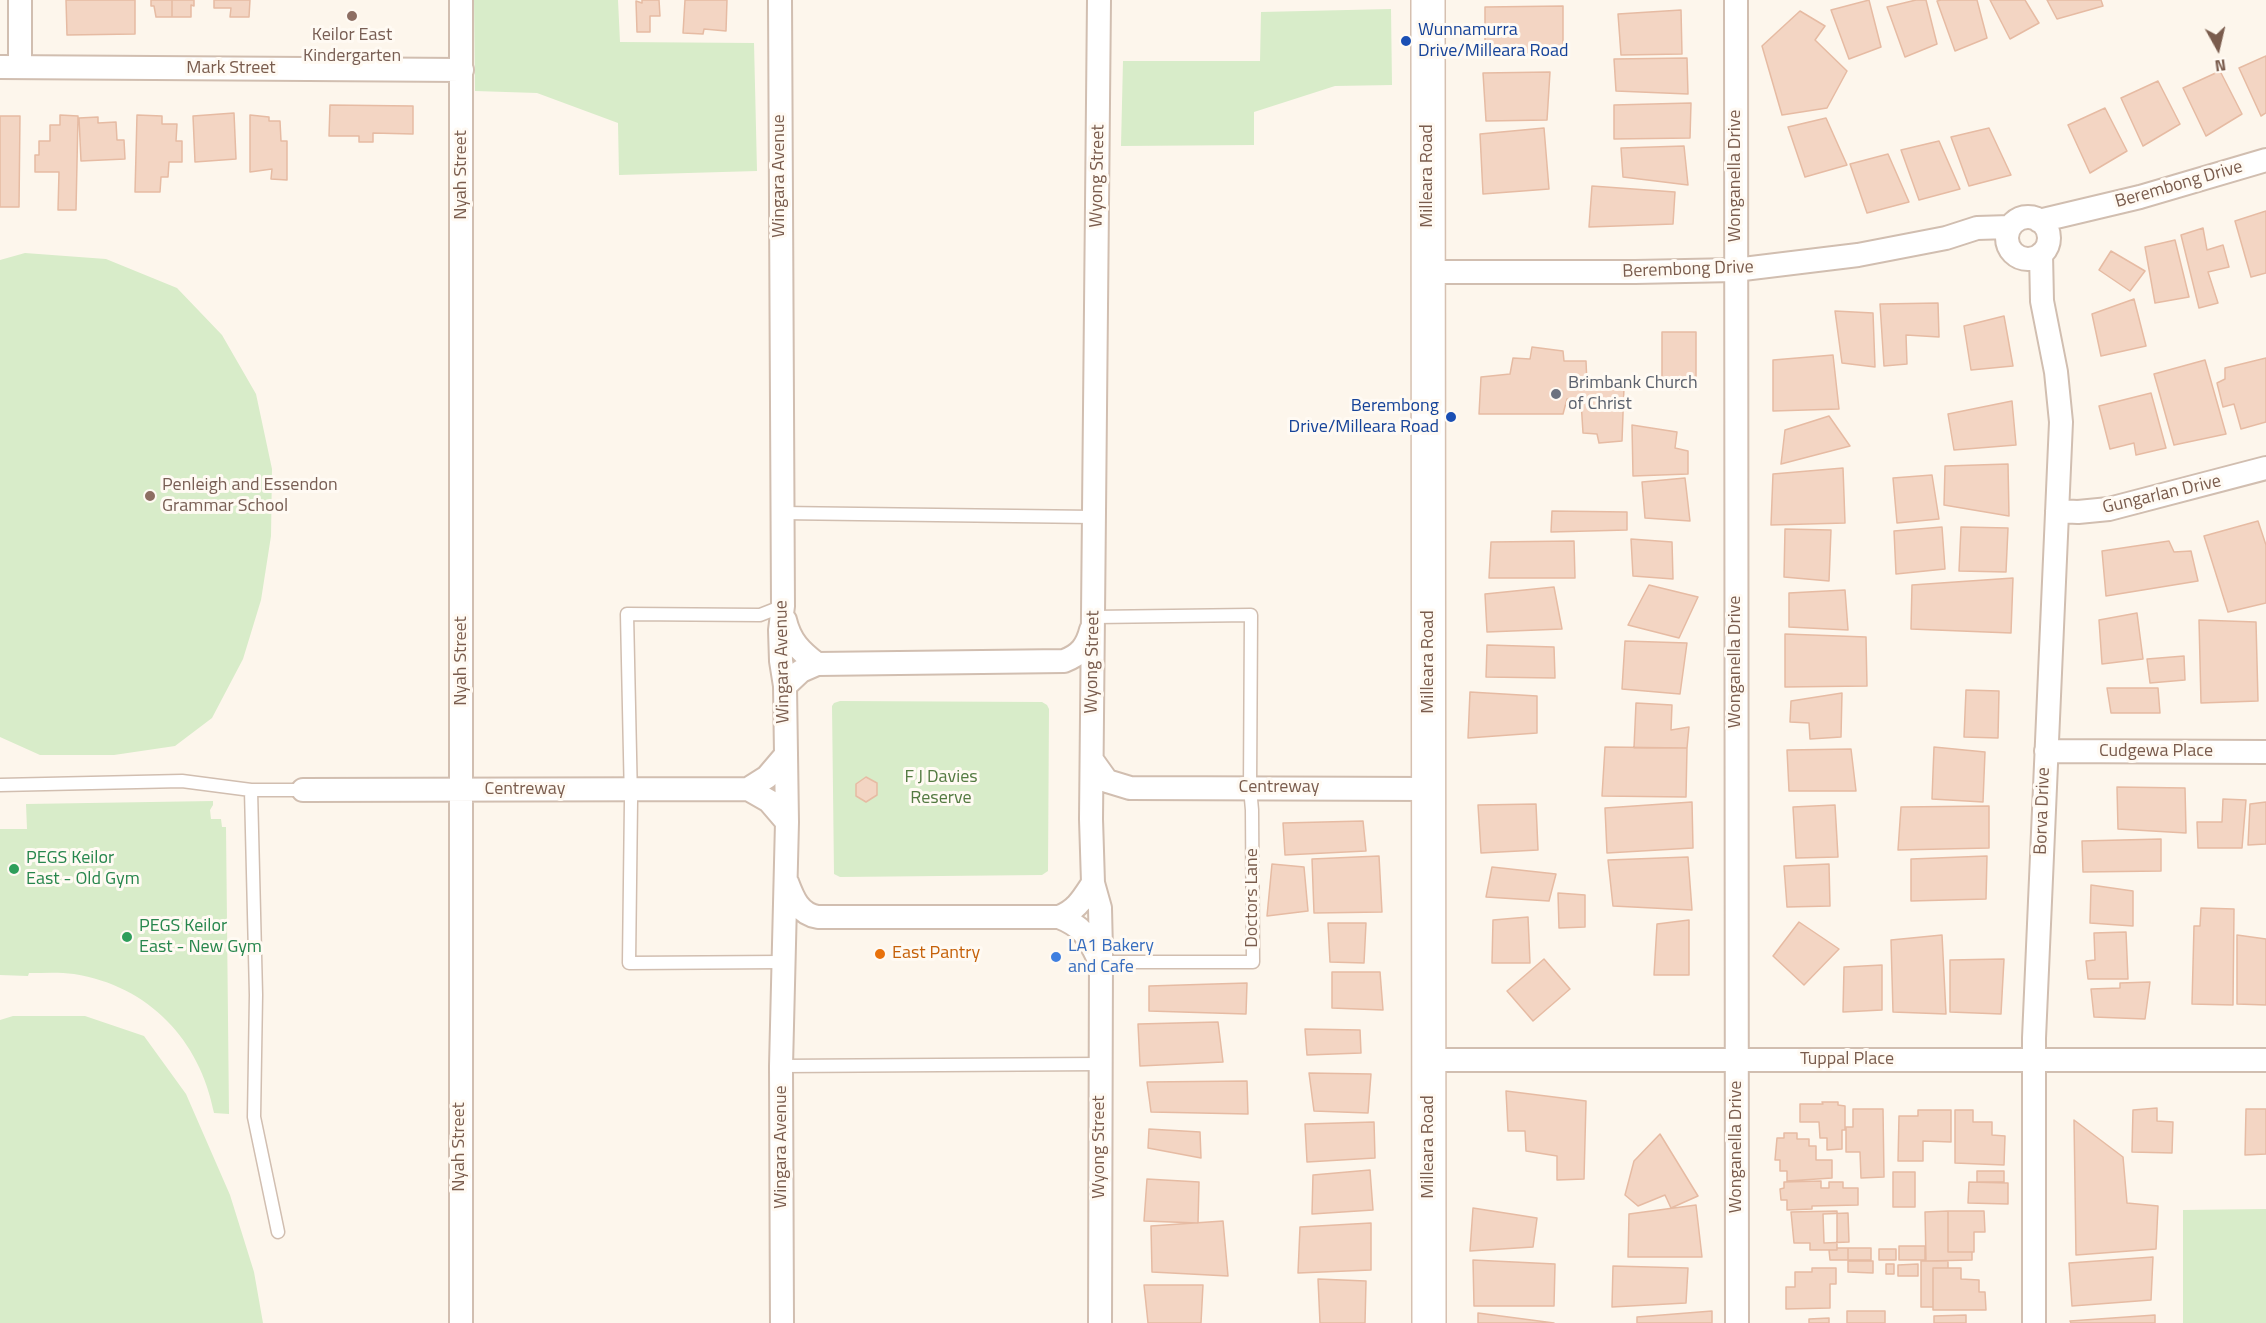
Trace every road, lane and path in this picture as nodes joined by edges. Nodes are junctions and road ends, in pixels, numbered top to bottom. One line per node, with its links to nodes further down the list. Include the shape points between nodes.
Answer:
1 (20, 0): 7 (street)
2 (461, 0): 8 (street, Nyah Street)
3 (780, 0): 15 (street, Wingara Avenue)
4 (1099, 0): 16 (street, Wyong Street)
5 (1428, 0): 12 (main road, Milleara Road)
6 (1736, 0): 11 (street, Wonganella Drive)
7 (10, 67): 8 (street, Mark Street)
8 (462, 70): 34 (street, Nyah Street)
9 (2266, 160): 10 (street, Berembong Drive, via 2092,209)
10 (2028, 240): 11 (street, Berembong Drive, via 1946,238 1858,255); 14 (street, Borva Drive, via 2060,399)
11 (1735, 270): 12 (street, Berembong Drive); 47 (street, Wonganella Drive)
12 (1428, 272): 31 (main road, Milleara Road)
13 (2266, 468): 14 (street, Gungarlan Drive, via 2109,509)
14 (2057, 511): 23 (street, Borva Drive)
15 (781, 513): 16 (lane); 17 (street, Wingara Avenue)
16 (1093, 518): 18 (street, Wyong Street)
17 (783, 606): 20 (street, via 789,636 800,652); 21 (street, Wingara Avenue, via 780,630); 35 (lane, via 760,615 627,614)
18 (1094, 617): 19 (street, via 1082,652); 22 (street, Wyong Street); 29 (lane, via 1251,615)
19 (1052, 663): 20 (street); 22 (street, via 1076,671)
20 (816, 664): 21 (street)
21 (785, 686): 25 (street, Wingara Avenue)
22 (1092, 693): 26 (street, Wyong Street)
23 (2046, 751): 24 (street, Cudgewa Place); 45 (street, Borva Drive)
24 (2266, 752)
25 (784, 757): 30 (street, via 767,777); 37 (street, Wingara Avenue)
26 (1092, 760): 28 (street, Centreway, via 1107,781); 36 (street, Wyong Street)
27 (0, 785): 32 (lane, via 182,781)
28 (1130, 788): 29 (street, Centreway); 36 (street, via 1107,800)
29 (1250, 788): 31 (street, Centreway); 43 (lane, Doctors Lane, via 1253,962)
30 (748, 789): 35 (street, Centreway); 37 (street, via 769,801)
31 (1429, 789): 44 (main road, Milleara Road)
32 (251, 790): 33 (lane); 50 (lane, via 256,995 254,1118)
33 (303, 790): 34 (street, Centreway)
34 (461, 790): 35 (street, Centreway); 51 (street, Nyah Street)
35 (631, 790): 42 (lane, via 629,963)
36 (1091, 819): 39 (street, Wyong Street)
37 (787, 822): 38 (street, Wingara Avenue)
38 (786, 881): 40 (street, via 799,908); 42 (street, Wingara Avenue)
39 (1093, 883): 41 (street, via 1078,906); 43 (street, Wyong Street, via 1100,908)
40 (812, 916): 41 (street); 42 (street, via 800,927)
41 (1059, 917): 43 (street, via 1079,926)
42 (782, 962): 49 (street, Wingara Avenue)
43 (1100, 962): 48 (street, Wyong Street)
44 (1429, 1060): 47 (street, Tuppal Place); 54 (main road, Milleara Road)
45 (2034, 1060): 46 (street, Tuppal Place); 47 (street, Tuppal Place); 56 (street, Borva Drive)
46 (2266, 1060)
47 (1737, 1061): 55 (street, Wonganella Drive)
48 (1100, 1064): 49 (lane); 53 (street, Wyong Street)
49 (781, 1066): 52 (street, Wingara Avenue)
50 (278, 1232)
51 (461, 1323)
52 (782, 1323)
53 (1100, 1323)
54 (1429, 1323)
55 (1737, 1323)
56 (2034, 1323)

